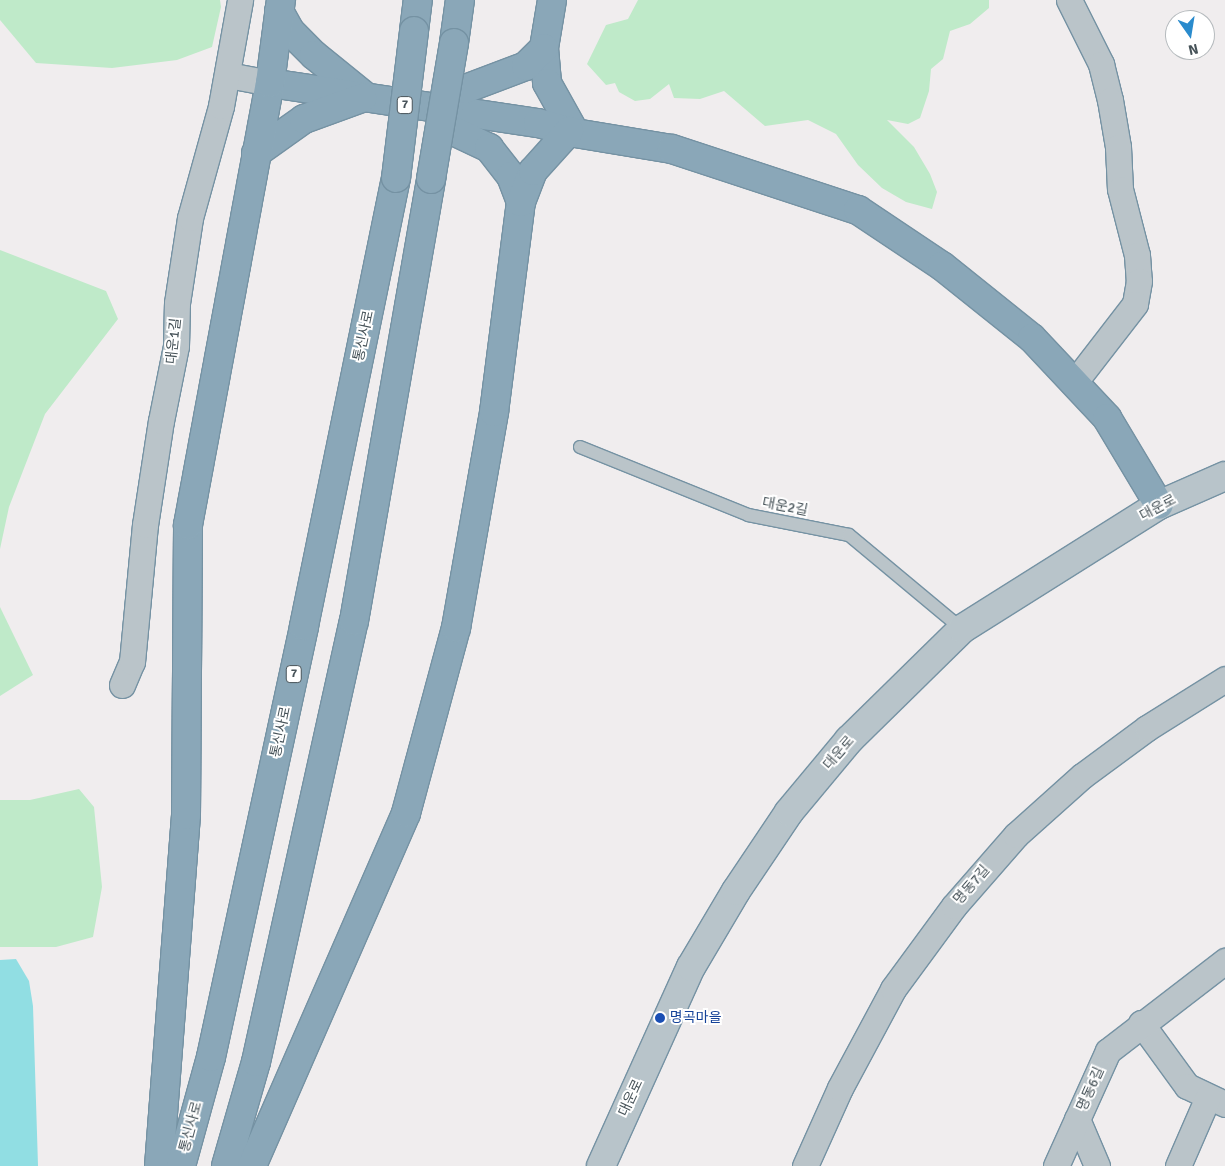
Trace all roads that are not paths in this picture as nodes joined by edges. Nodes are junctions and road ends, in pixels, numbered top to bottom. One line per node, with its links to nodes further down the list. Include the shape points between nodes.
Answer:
1 (240, 0): 8 (street, 대운1길)
2 (418, 0): 27 (highway, 통신사로 / 7, bridge, via 396,178 211,1057)
3 (460, 0): 28 (highway, bridge, via 354,621 256,1062)
4 (552, 0): 7 (highway)
5 (1069, 0): 15 (street, via 1101,64 1108,91 1118,147 1120,189 1137,255 1138,281 1135,304)
6 (280, 5): 9 (highway); 10 (highway, via 290,31)
7 (544, 48): 11 (highway, via 526,66 465,89); 12 (highway, via 547,83)
8 (228, 75): 9 (street); 21 (street, 대운1길, via 190,218 177,303 176,346 146,525 132,662)
9 (270, 83): 10 (highway); 13 (highway)
10 (366, 97): 11 (highway); 13 (highway, via 304,120)
11 (440, 108): 12 (highway, via 538,123); 14 (highway, via 448,128 490,148 511,176)
12 (572, 132): 14 (highway, via 533,171); 15 (highway, via 672,149 858,210 942,266 1032,338)
13 (256, 153): 26 (highway, via 188,525 186,815)
14 (521, 202): 29 (highway, via 494,412 456,628 406,813)
15 (1074, 382): 18 (highway, via 1107,418)
16 (580, 447): 19 (lane, 대운2길, via 748,515 849,535)
17 (1225, 476): 18 (street, 대운로)
18 (1159, 506): 19 (street, 대운로)
19 (962, 629): 30 (street, 대운로, via 849,740 789,812 736,891 691,967)
20 (1225, 679): 31 (street, 명동7길, via 1147,728 1082,776 1016,835 954,906 893,989 840,1088)
21 (122, 684)
22 (1225, 962): 23 (street, 명동6길)
23 (1141, 1023): 24 (street, via 1187,1086); 25 (street, 명동6길, via 1108,1051)
24 (1216, 1101): 34 (street)
25 (1077, 1119): 32 (street, 명동6길); 33 (street)
26 (158, 1166)
27 (181, 1166)
28 (226, 1166)
29 (252, 1166)
30 (601, 1166)
31 (805, 1166)
32 (1056, 1166)
33 (1097, 1166)
34 (1178, 1166)

